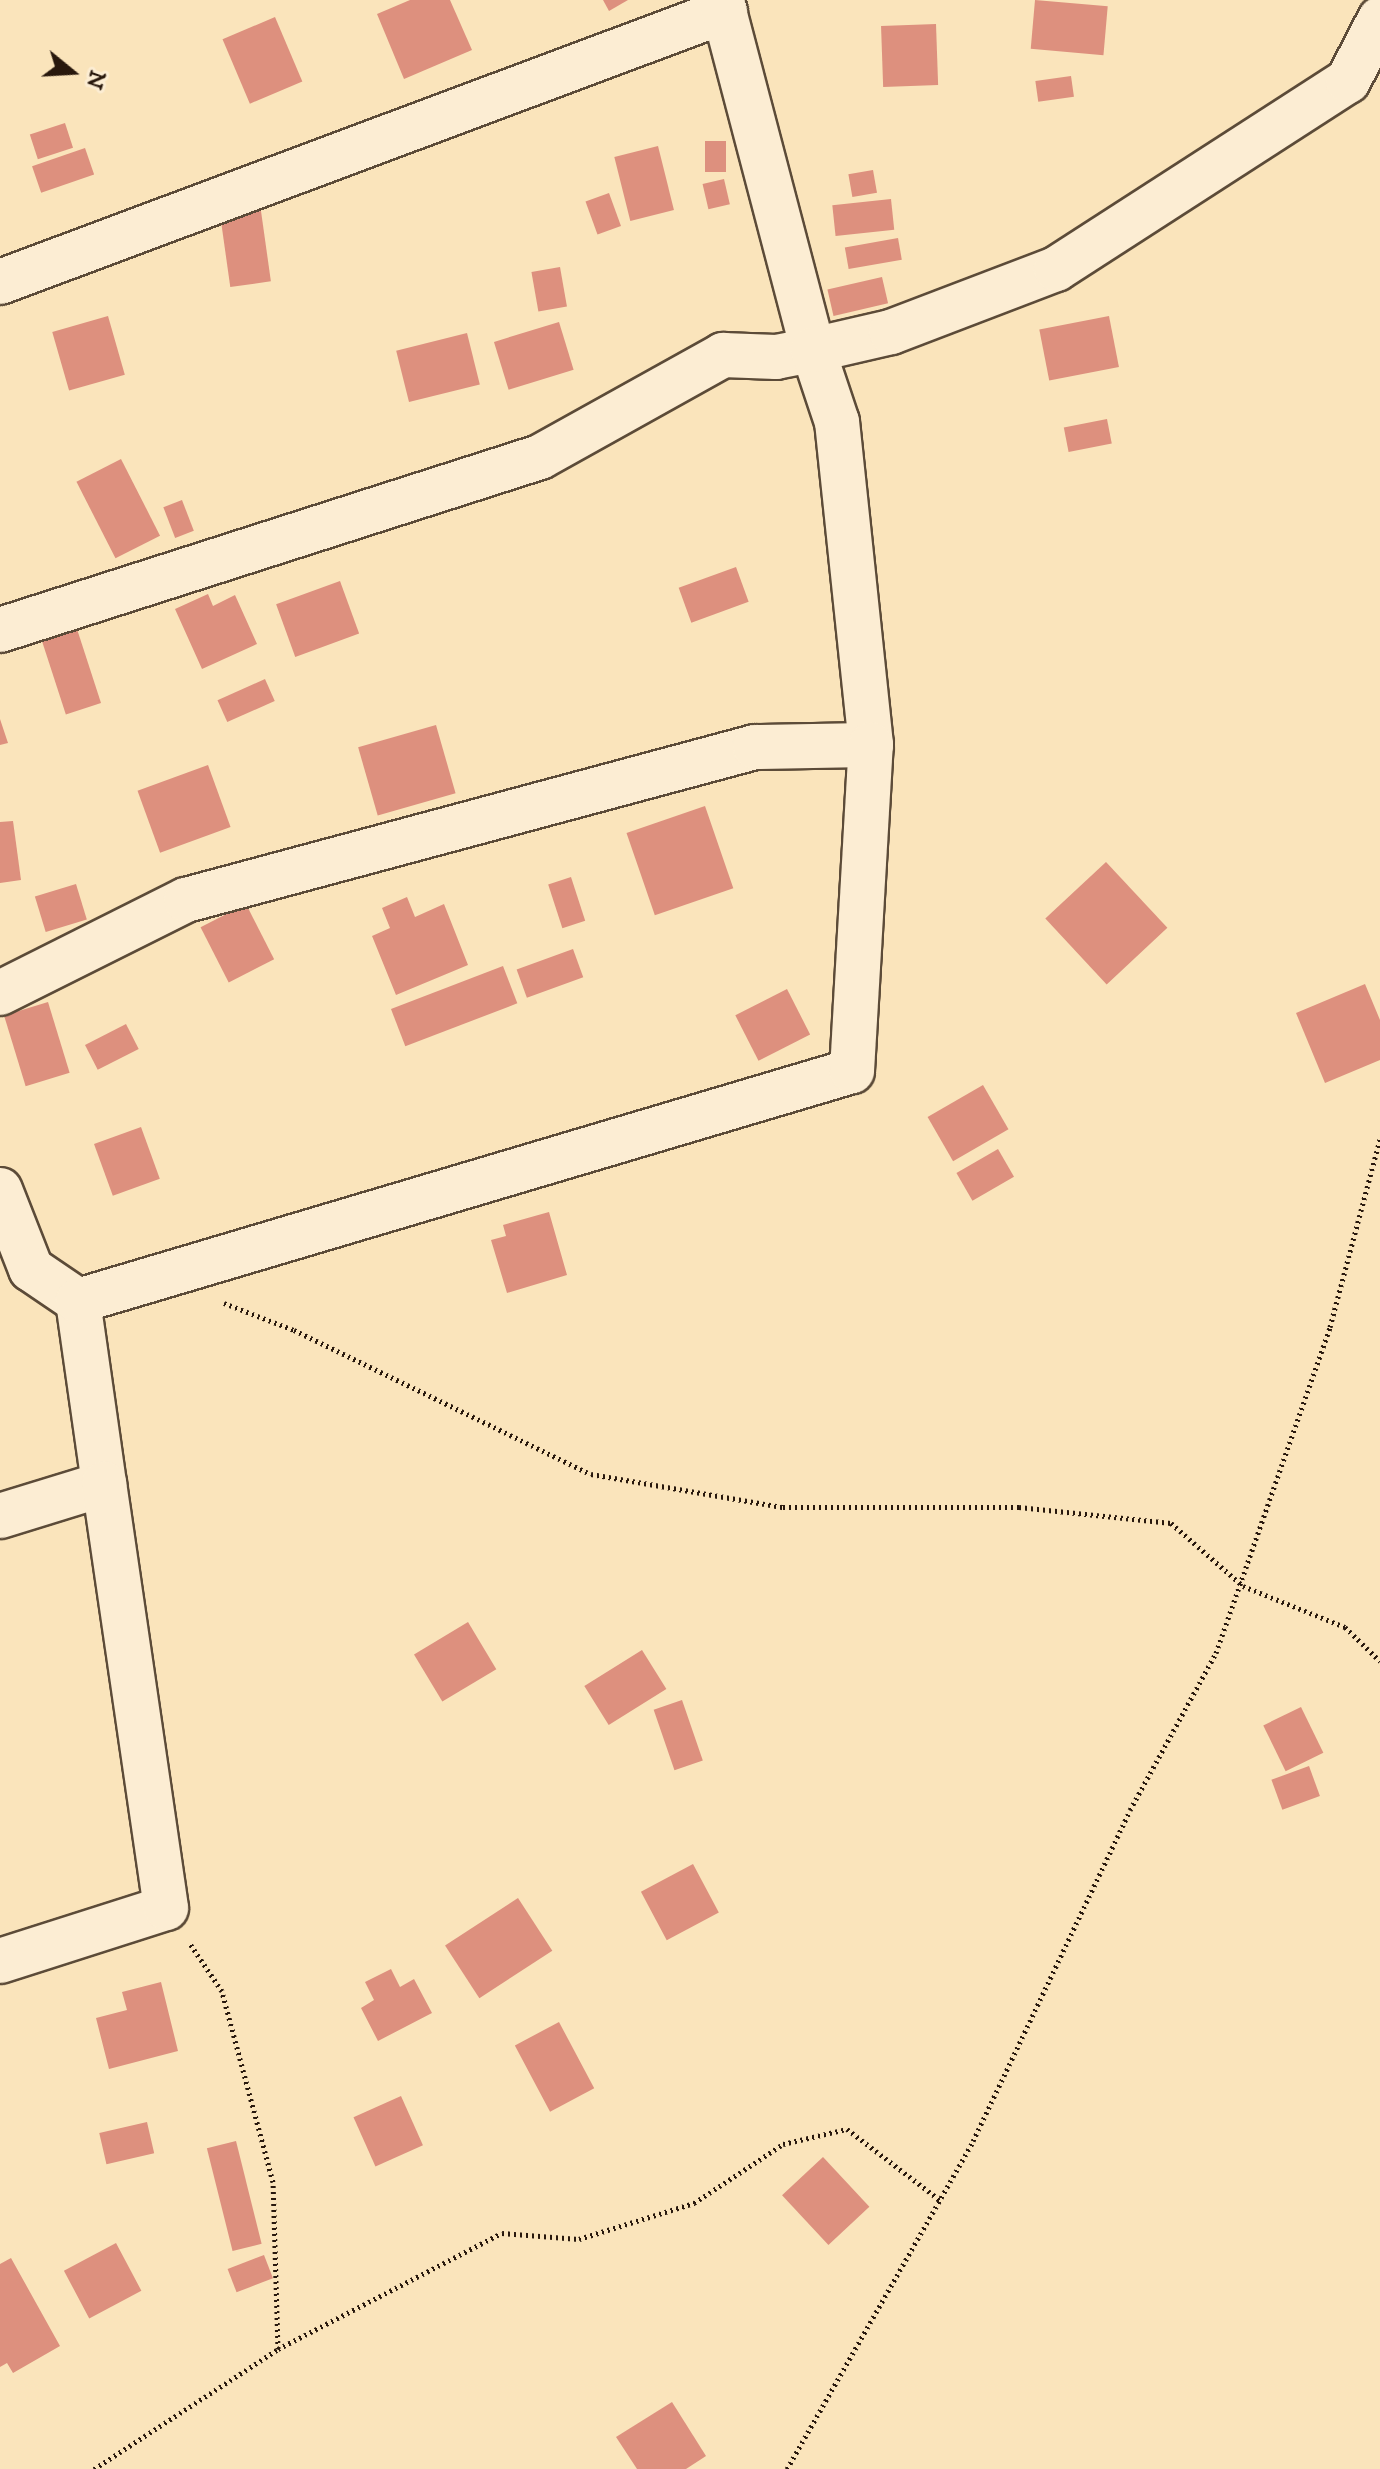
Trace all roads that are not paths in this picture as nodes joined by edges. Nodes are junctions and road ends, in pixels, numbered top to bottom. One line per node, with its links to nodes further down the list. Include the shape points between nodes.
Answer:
1 (723, 6): 3 (street); 4 (street)
2 (1380, 19): 4 (street, via 1348,81 1056,269 891,332)
3 (0, 282)
4 (813, 350): 5 (street, via 776,357 723,355 540,457); 6 (street, via 837,422)
5 (0, 630)
6 (871, 745): 7 (street, via 755,747 186,900); 9 (street, via 852,1071)
7 (0, 993)
8 (0, 1190): 9 (street, via 31,1269)
9 (78, 1301): 10 (street)
10 (104, 1484): 11 (street); 12 (street, via 166,1908)
11 (0, 1516)
12 (0, 1961)

